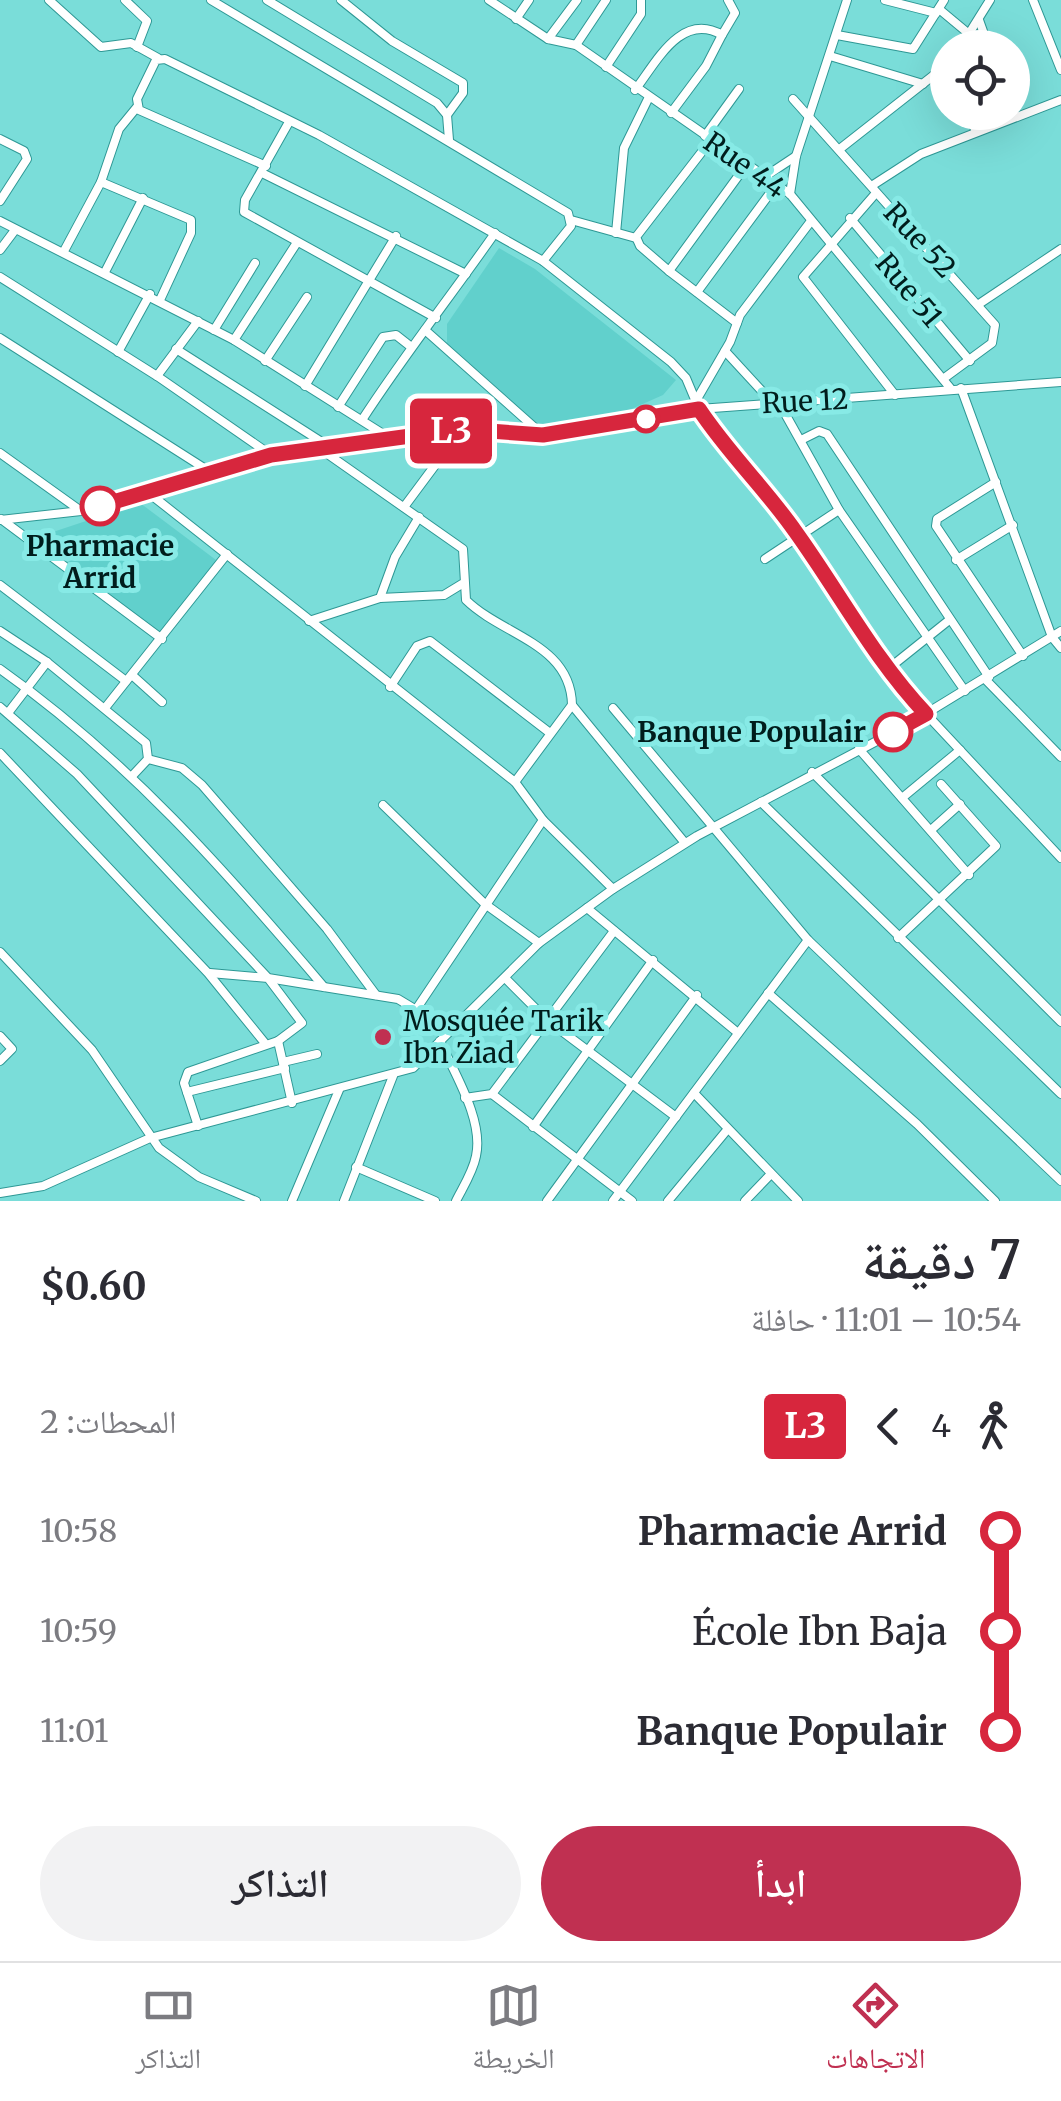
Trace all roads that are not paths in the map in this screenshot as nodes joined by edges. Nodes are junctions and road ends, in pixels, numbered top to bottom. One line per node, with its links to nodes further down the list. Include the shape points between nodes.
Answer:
1 (48, 0): 26 (street, via 102,47)
2 (125, 0): 26 (street, via 148,21)
3 (211, 0): 46 (street)
4 (341, 0): 40 (street, via 463,83)
5 (489, 0): 17 (street, Rue 44)
6 (529, 0): 17 (street)
7 (578, 0): 24 (street)
8 (606, 0): 25 (street)
9 (641, 0): 29 (street, via 638,20)
10 (728, 0): 22 (street, via 735,13)
11 (847, 0): 23 (street)
12 (885, 0): 16 (street)
13 (990, 0): 18 (street)
14 (1032, 0): 30 (street)
15 (272, 1): 40 (street, via 438,103)
16 (940, 7): 19 (street); 23 (street, via 910,50)
17 (516, 19): 24 (street, Rue 44)
18 (979, 20): 20 (street); 21 (street)
19 (965, 30)
20 (972, 30)
21 (983, 30)
22 (722, 35): 34 (street, via 704,28 678,35); 39 (street)
23 (836, 35): 27 (street)
24 (548, 38): 25 (street, Rue 44)
25 (576, 45): 29 (street, Rue 44)
26 (137, 47): 28 (street)
27 (830, 56): 32 (street); 41 (street)
28 (158, 58): 38 (street); 42 (street)
29 (606, 67): 34 (street, Rue 44)
30 (1061, 70)
31 (930, 78): 32 (street)
32 (923, 84): 47 (street)
33 (739, 89): 45 (street)
34 (636, 90): 35 (street, Rue 44)
35 (648, 99): 39 (street, Rue 44); 63 (street, via 624,148)
36 (794, 99): 41 (street, Rue 52)
37 (1061, 100): 43 (street)
38 (137, 107): 50 (street); 52 (street, via 119,130)
39 (671, 113): 45 (street, Rue 44)
40 (447, 115): 46 (street)
41 (810, 116): 47 (street, Rue 52); 48 (street)
42 (289, 122): 50 (street); 64 (street)
43 (976, 132): 54 (street, via 921,154)
44 (0, 138): 57 (street, via 27,159)
45 (708, 138): 49 (street, Rue 44); 66 (street)
46 (449, 140): 60 (street, via 556,204)
47 (841, 148): 54 (street, Rue 52)
48 (796, 156): 51 (street); 55 (street)
49 (747, 164): 51 (street, Rue 44); 74 (street)
50 (264, 169): 65 (street); 68 (street, via 244,200 244,212)
51 (766, 176): 53 (street, Rue 44)
52 (101, 182): 56 (street); 71 (street)
53 (776, 185): 55 (street, Rue 44); 79 (street)
54 (874, 189): 58 (street); 83 (street, Rue 52)
55 (790, 194): 61 (street, Rue 44)
56 (143, 198): 75 (street); 82 (street, via 192,223)
57 (0, 201)
58 (850, 218): 67 (street); 96 (street, Rue 51)
59 (0, 220): 62 (street)
60 (571, 220): 63 (street); 72 (street)
61 (810, 220): 67 (street, Rue 44); 86 (street)
62 (15, 230): 70 (street); 71 (street)
63 (616, 233): 66 (street)
64 (496, 234): 72 (street); 76 (street)
65 (396, 236): 76 (street); 78 (street)
66 (636, 238): 74 (street)
67 (830, 242): 98 (street, Rue 44); 103 (street, via 804,280)
68 (296, 244): 78 (street); 90 (street)
69 (1061, 249): 83 (street)
70 (0, 250)
71 (64, 251): 75 (street)
72 (544, 261): 105 (street, via 671,362)
73 (255, 264): 87 (street)
74 (669, 270): 79 (street)
75 (106, 272): 80 (street)
76 (466, 274): 84 (street)
77 (0, 278): 94 (street)
78 (370, 281): 84 (street); 100 (street)
79 (696, 292): 86 (street)
80 (150, 294): 82 (street); 94 (street)
81 (307, 297): 95 (street)
82 (160, 300): 85 (street)
83 (979, 304): 96 (street, via 996,334)
84 (436, 318): 88 (street)
85 (198, 321): 87 (street); 92 (street)
86 (737, 323): 93 (street)
87 (214, 330): 90 (street)
88 (425, 330): 91 (street); 109 (street)
89 (0, 338): 116 (street)
90 (234, 340): 95 (street)
91 (410, 346): 106 (street, via 391,333 383,337); 107 (street)
92 (176, 350): 97 (street); 113 (street)
93 (725, 351): 104 (street); 105 (street)
94 (118, 352): 97 (street)
95 (265, 361): 100 (street)
96 (970, 361): 98 (street)
97 (157, 376): 115 (street)
98 (943, 379): 102 (street, Rue 44)
99 (1061, 382): 101 (street, Rue 12)
100 (304, 386): 106 (street)
101 (961, 388): 102 (street, Rue 12); 117 (street)
102 (951, 389): 103 (street, Rue 12)
103 (896, 395): 104 (street, Rue 12)
104 (775, 402): 105 (street, Rue 12); 111 (street)
105 (698, 404): 109 (street, Rue 12); 125 (street, via 726,450)
106 (338, 407): 107 (street)
107 (362, 420): 110 (street)
108 (462, 429): 109 (street, Rue 12); 110 (street, Rue 12); 119 (street)
109 (543, 435)
110 (391, 438): 113 (street, Rue 12)
111 (801, 440): 120 (street); 133 (street, via 828,434)
112 (319, 448): 113 (street, Rue 12); 115 (street, Rue 12); 119 (street)
113 (330, 448)
114 (0, 453): 121 (street)
115 (271, 455): 116 (street, Rue 12)
116 (215, 475): 118 (street, Rue 12)
117 (996, 482): 124 (street); 128 (street, via 936,521)
118 (150, 494): 121 (street, Rue 12); 126 (street)
119 (404, 507): 122 (street)
120 (840, 510): 125 (street); 136 (street)
121 (80, 511): 123 (street, Rue 12)
122 (419, 517): 129 (street, via 464,549); 131 (street)
123 (1, 520): 137 (street)
124 (1013, 525): 128 (street); 135 (street)
125 (799, 536): 127 (street); 142 (street)
126 (227, 554): 132 (street); 137 (street)
127 (765, 559)
128 (956, 560): 139 (street)
129 (462, 584): 131 (street, via 444,596); 149 (street, via 469,604 559,662)
130 (0, 586): 143 (street)
131 (380, 598): 132 (street)
132 (309, 621): 145 (street)
133 (948, 621): 136 (street); 144 (street)
134 (0, 631): 140 (street)
135 (1057, 634): 138 (street); 139 (street)
136 (926, 638): 142 (street); 147 (street)
137 (162, 639): 143 (street)
138 (1061, 648)
139 (1023, 656): 144 (street)
140 (47, 662): 146 (street); 150 (street)
141 (0, 669): 146 (street)
142 (888, 669): 153 (street)
143 (129, 678): 148 (street); 150 (street)
144 (987, 678): 147 (street); 158 (street)
145 (390, 687): 154 (street, via 417,646 430,641); 162 (street)
146 (28, 688): 152 (street); 161 (street)
147 (965, 690): 153 (street)
148 (162, 702)
149 (572, 704): 154 (street); 171 (street)
150 (104, 708): 159 (street, via 146,743)
151 (613, 708): 169 (street)
152 (4, 710): 185 (street, via 77,774)
153 (926, 714): 155 (street); 156 (street)
154 (550, 732): 162 (street)
155 (859, 749): 160 (street); 164 (street)
156 (960, 750): 164 (street); 172 (street)
157 (0, 753): 184 (street)
158 (1061, 757)
159 (148, 759): 161 (street); 189 (street, via 182,768 202,785 328,929)
160 (812, 772): 165 (street); 175 (street)
161 (133, 775): 187 (street)
162 (515, 782): 168 (street)
163 (941, 784): 167 (street)
164 (902, 798): 170 (street)
165 (761, 802): 169 (street); 179 (street)
166 (382, 804): 176 (street)
167 (960, 804): 170 (street); 173 (street, via 996,844)
168 (543, 820): 174 (street); 176 (street)
169 (712, 830): 171 (street); 180 (street)
170 (930, 830): 173 (street)
171 (686, 843): 174 (street)
172 (1061, 858)
173 (969, 875): 175 (street)
174 (614, 890): 177 (street)
175 (940, 898): 179 (street); 193 (street)
176 (485, 904): 181 (street); 191 (street)
177 (587, 908): 178 (street); 181 (street)
178 (614, 931): 183 (street); 192 (street)
179 (898, 938): 210 (street)
180 (808, 940): 188 (street); 221 (street)
181 (539, 943): 186 (street)
182 (0, 952): 217 (street, via 92,1050)
183 (653, 960): 190 (street); 200 (street)
184 (208, 973): 185 (street); 199 (street)
185 (268, 978): 187 (street); 198 (street, via 302,1020)
186 (506, 978): 192 (street); 194 (street)
187 (324, 988): 189 (street)
188 (768, 993): 195 (street); 235 (street)
189 (376, 995): 191 (street)
190 (697, 995): 195 (street); 205 (street)
191 (417, 1008): 194 (street)
192 (548, 1020): 200 (street); 209 (street)
193 (1061, 1022)
194 (448, 1029): 197 (street)
195 (738, 1034): 208 (street)
196 (0, 1036): 202 (street, via 12,1049)
197 (440, 1040): 204 (street, via 426,1060); 211 (street)
198 (278, 1041): 199 (street); 203 (street)
199 (264, 1042): 207 (street, via 192,1068 184,1080)
200 (588, 1050): 205 (street); 215 (street)
201 (317, 1054): 203 (street)
202 (0, 1061)
203 (284, 1065): 207 (street); 212 (street)
204 (393, 1076): 206 (street); 219 (street)
205 (632, 1084): 213 (street); 218 (street)
206 (339, 1090): 212 (street); 225 (street)
207 (187, 1092): 214 (street)
208 (694, 1093): 213 (street); 216 (street)
209 (492, 1094): 211 (street); 215 (street)
210 (1061, 1094)
211 (466, 1098): 228 (street, via 477,1152)
212 (292, 1103): 214 (street)
213 (676, 1118): 222 (street)
214 (198, 1126): 217 (street)
215 (533, 1128): 218 (street)
216 (727, 1130): 220 (street); 232 (street)
217 (150, 1138): 223 (street, via 43,1186); 224 (street, via 199,1177)
218 (577, 1160): 222 (street); 229 (street)
219 (356, 1167): 226 (street); 227 (street)
220 (770, 1175): 233 (street); 234 (street)
221 (1061, 1181)
222 (620, 1192): 230 (street); 231 (street)
223 (0, 1194)
224 (256, 1201)
225 (292, 1201)
226 (344, 1201)
227 (435, 1201)
228 (456, 1201)
229 (547, 1201)
230 (614, 1201)
231 (632, 1201)
232 (668, 1201)
233 (745, 1201)
234 (798, 1201)
235 (995, 1201)

